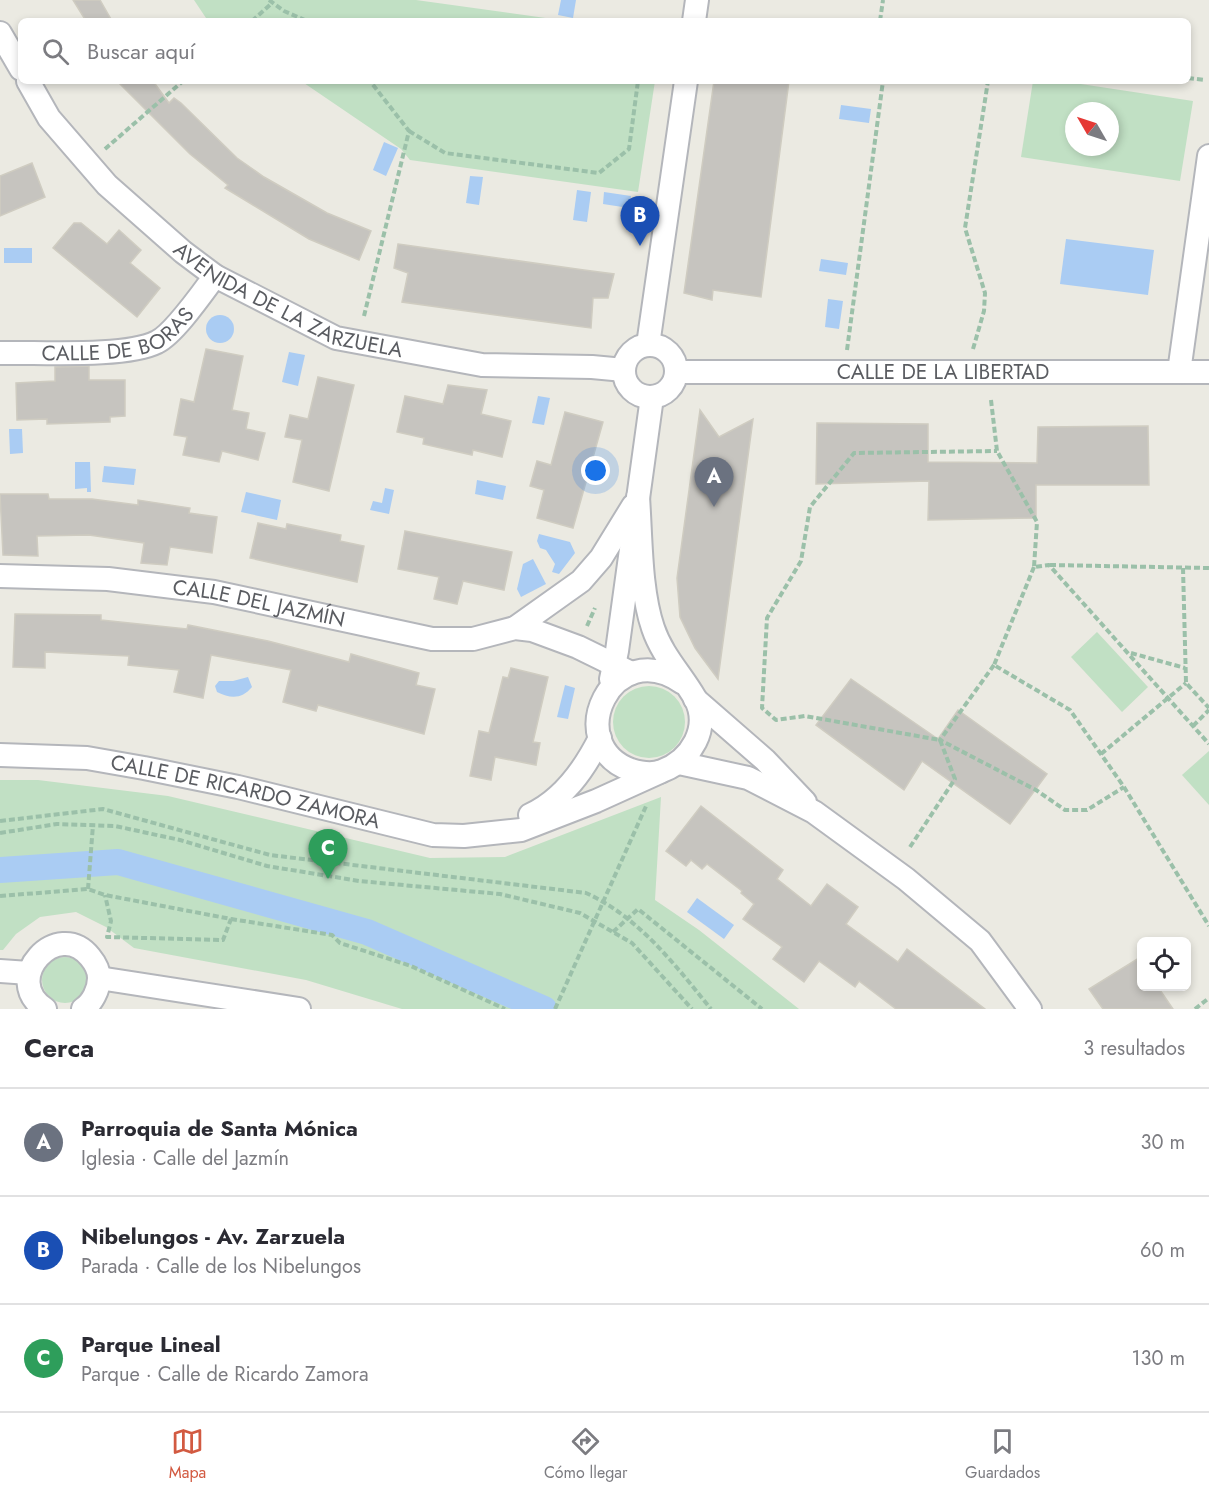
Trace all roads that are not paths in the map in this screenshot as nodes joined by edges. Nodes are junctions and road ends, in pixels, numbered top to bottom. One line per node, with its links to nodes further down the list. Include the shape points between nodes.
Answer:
1 (697, 0): 2 (street)
2 (694, 18)
3 (0, 33): 4 (street)
4 (18, 64)
5 (30, 84): 8 (street, AVENIDA DE LA ZARZUELA, via 49,118 107,185)
6 (686, 84): 9 (street)
7 (1209, 156): 13 (street)
8 (215, 276): 10 (street, CALLE DE BORAS, via 159,342 129,350); 11 (street, AVENIDA DE LA ZARZUELA, via 336,338 482,365)
9 (648, 345): 11 (street, via 628,357); 12 (street, via 662,347 672,356)
10 (0, 353)
11 (624, 370): 15 (street, via 627,383 638,394)
12 (677, 372): 13 (street, CALLE DE LA LIBERTAD); 15 (street, via 664,393)
13 (1179, 372): 14 (street, CALLE DE LA LIBERTAD)
14 (1209, 372)
15 (652, 397): 16 (street, CALLE DEL JAZMÍN)
16 (638, 497): 18 (street, CALLE DEL JAZMÍN, via 601,558 580,581); 19 (street, CALLE DEL JAZMÍN); 20 (street, CALLE DEL JAZMÍN, via 643,571 653,627)
17 (0, 576): 18 (street, CALLE DEL JAZMÍN, via 108,579 214,592 432,639 473,639)
18 (515, 628): 19 (street, CALLE DEL JAZMÍN, via 578,647)
19 (623, 669): 20 (street, via 658,671); 21 (street, via 600,704)
20 (689, 691): 23 (street, via 700,716 699,734 692,750); 24 (street, via 783,777)
21 (600, 738): 23 (street, via 609,755 623,767 641,773); 25 (street, CALLE DE RICARDO ZAMORA, via 578,775 548,807)
22 (0, 755): 25 (street, CALLE DE RICARDO ZAMORA, via 87,758 144,768 433,835)
23 (670, 768): 24 (street, via 748,778); 25 (street, CALLE DE RICARDO ZAMORA, via 521,830)
24 (814, 812): 32 (street, via 906,879 980,941)
25 (489, 832)
26 (0, 972): 27 (street)
27 (29, 972): 28 (street, via 35,959 46,950 59,945 74,946 86,952); 29 (street, via 33,998)
28 (99, 978): 30 (street, via 96,994); 31 (street)
29 (45, 1009)
30 (82, 1009)
31 (299, 1009)
32 (1030, 1009)

